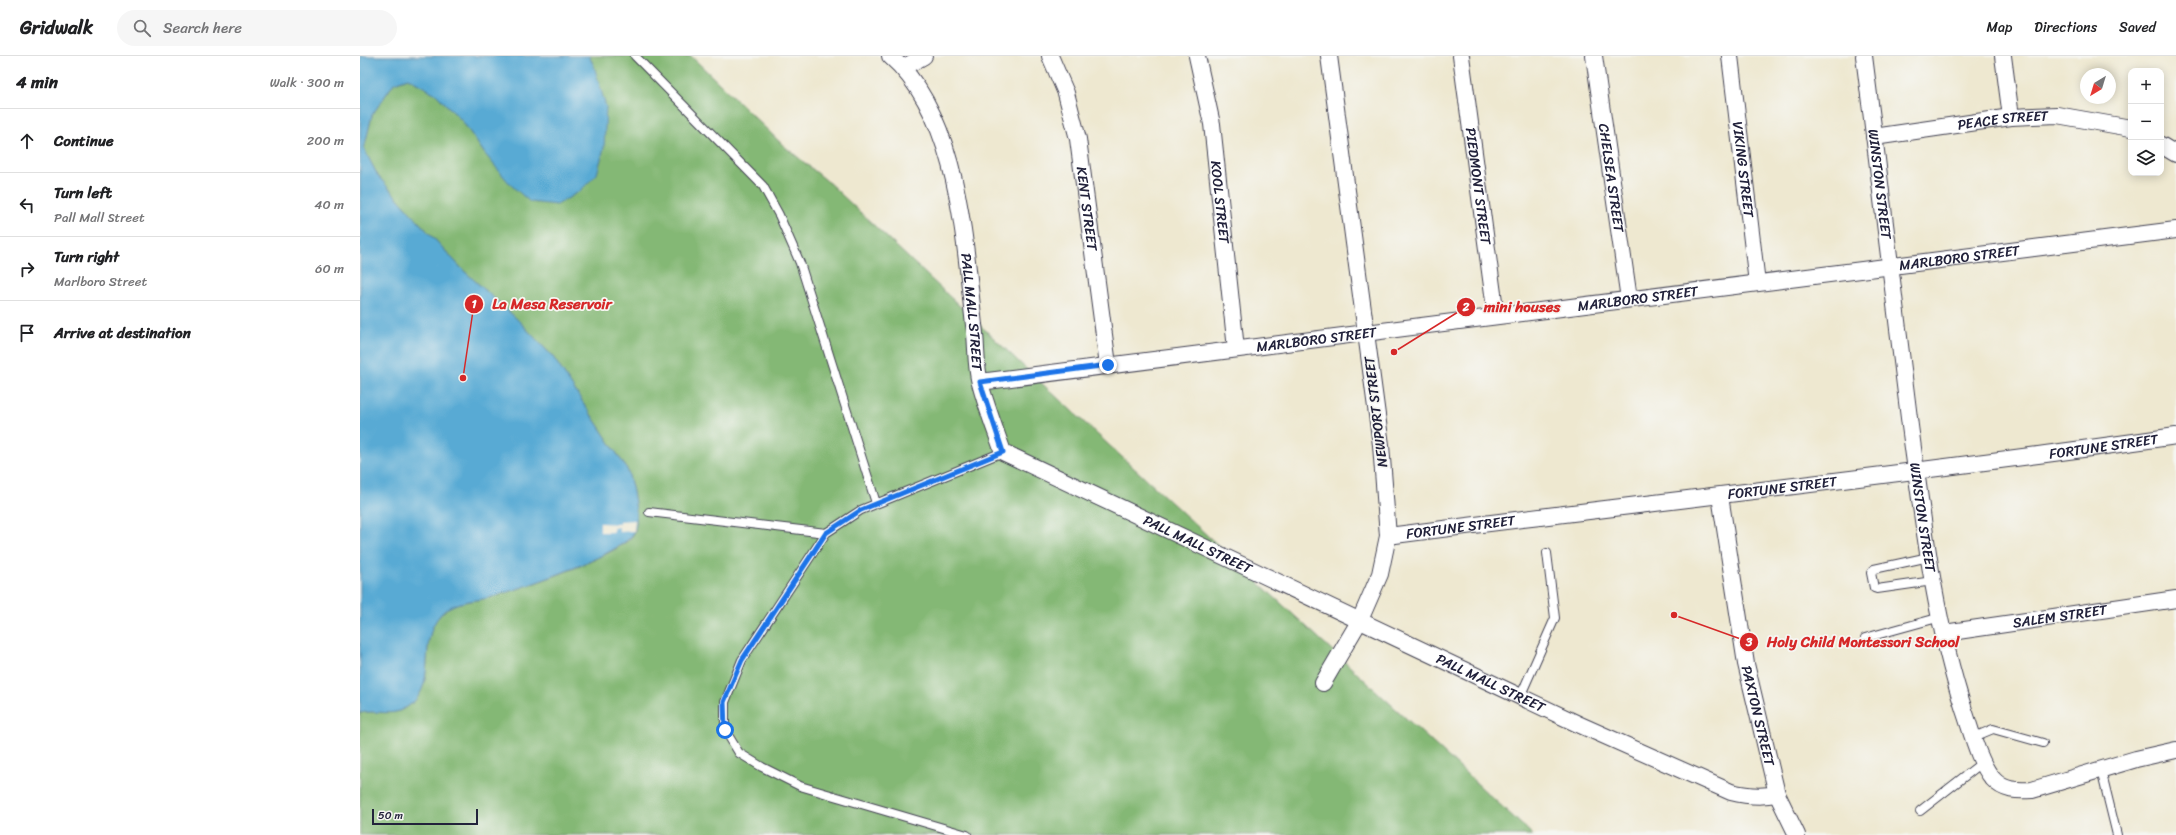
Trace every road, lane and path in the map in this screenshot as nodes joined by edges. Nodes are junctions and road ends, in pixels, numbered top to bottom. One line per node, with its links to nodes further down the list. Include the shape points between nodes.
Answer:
1 (635, 56): 31 (lane, via 763,186 779,215 800,264)
2 (890, 56): 12 (street, PALL MALL STREET)
3 (924, 56): 12 (street)
4 (1050, 56): 25 (street, KENT STREET, via 1066,93 1078,139)
5 (1197, 56): 24 (street, KOOL STREET, via 1212,124)
6 (1329, 56): 23 (street, NEWPORT STREET)
7 (1461, 56): 22 (street, PIEDMONT STREET)
8 (1594, 56): 21 (street, CHELSEA STREET)
9 (1730, 56): 20 (street, VIKING STREET)
10 (1864, 56): 15 (street, WINSTON STREET)
11 (2002, 56): 13 (street)
12 (903, 68): 26 (street, PALL MALL STREET, via 924,98 948,153 959,207)
13 (2010, 117): 14 (street, PEACE STREET, via 2057,115); 15 (street, PEACE STREET)
14 (2128, 127)
15 (1874, 137): 19 (street, WINSTON STREET)
16 (2164, 147): 17 (street)
17 (2176, 154)
18 (2176, 230): 19 (street, MARLBORO STREET)
19 (1889, 266): 20 (street, MARLBORO STREET); 29 (street, WINSTON STREET)
20 (1757, 283): 21 (street, MARLBORO STREET)
21 (1629, 299): 22 (street, MARLBORO STREET)
22 (1496, 316): 23 (street, MARLBORO STREET)
23 (1366, 333): 24 (street, MARLBORO STREET); 34 (street, NEWPORT STREET, via 1381,445)
24 (1236, 349): 25 (street, MARLBORO STREET)
25 (1108, 365): 26 (street, MARLBORO STREET)
26 (980, 382): 28 (street, PALL MALL STREET)
27 (2176, 436): 29 (street, FORTUNE STREET)
28 (1003, 452): 31 (lane); 40 (street, PALL MALL STREET)
29 (1916, 471): 30 (street, FORTUNE STREET); 36 (street, WINSTON STREET)
30 (1720, 496): 34 (street, FORTUNE STREET, via 1600,508); 50 (street, PAXTON STREET, via 1746,664)
31 (876, 503): 33 (lane, via 847,518)
32 (649, 512): 33 (lane)
33 (826, 533): 52 (lane, via 742,660 724,702 725,730 739,753 800,786)
34 (1388, 536): 40 (street, NEWPORT STREET, via 1380,574)
35 (1547, 553): 44 (lane, via 1555,618)
36 (1929, 557): 37 (street, WINSTON STREET); 37 (lane, via 1874,569 1871,573 1874,588 1877,589)
37 (1933, 581): 39 (street, WINSTON STREET)
38 (2176, 599): 41 (street, SALEM STREET)
39 (1941, 617): 41 (street, WINSTON STREET); 42 (lane)
40 (1360, 620): 43 (street, NEWPORT STREET); 44 (street, PALL MALL STREET)
41 (1944, 633): 45 (street, WINSTON STREET, via 1957,687)
42 (1864, 638)
43 (1323, 683)
44 (1520, 697): 50 (street, PALL MALL STREET, via 1731,792 1745,796)
45 (1974, 738): 46 (lane, via 1993,729); 48 (street, WINSTON STREET)
46 (2044, 743)
47 (2176, 750): 49 (street, WINSTON STREET)
48 (1983, 762): 49 (street, WINSTON STREET, via 1998,783 2016,791 2057,784); 51 (lane)
49 (2101, 770): 54 (lane)
50 (1777, 794): 53 (street, PAXTON STREET)
51 (1920, 812)
52 (967, 835)
53 (1797, 835)
54 (2117, 835)

